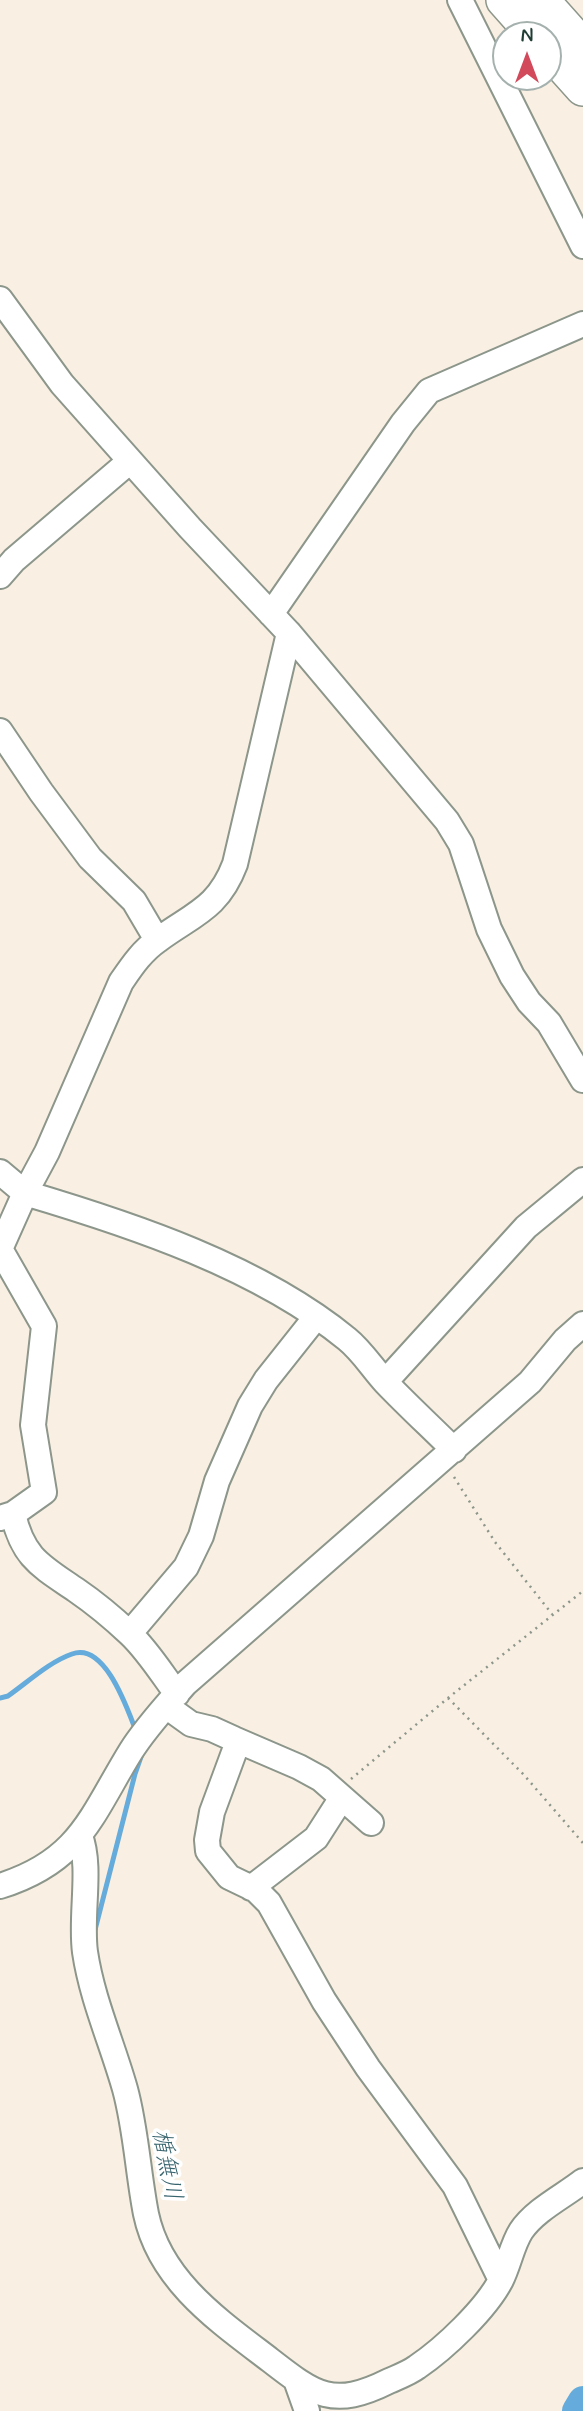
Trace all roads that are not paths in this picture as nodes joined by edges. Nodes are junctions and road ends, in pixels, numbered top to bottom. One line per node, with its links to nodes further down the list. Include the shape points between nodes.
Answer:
1 (460, 0): 8 (street)
2 (541, 0): 5 (highway)
3 (505, 1): 4 (highway)
4 (523, 21)
5 (583, 47)
6 (562, 65): 7 (highway)
7 (583, 88)
8 (583, 246)
9 (0, 299): 11 (street, via 62,384)
10 (583, 324): 13 (street, via 429,391)
11 (130, 461): 12 (street); 13 (street)
12 (0, 576)
13 (271, 614): 14 (street)
14 (289, 633): 16 (street, via 228,883 217,898); 17 (street, via 447,821 461,844 489,929 512,976 549,1023)
15 (0, 731): 16 (street, via 90,858 134,901)
16 (158, 940): 20 (street, via 138,957 121,982)
17 (583, 1080)
18 (0, 1172): 20 (street)
19 (583, 1180): 23 (street, via 526,1227)
20 (25, 1192): 21 (street, via 195,1252); 25 (street, via 0,1249 44,1326 33,1425 44,1492)
21 (316, 1317): 23 (street, via 349,1341); 26 (street, via 250,1406 186,1567)
22 (583, 1324): 24 (street, via 530,1382)
23 (385, 1381): 24 (street)
24 (449, 1455): 27 (street)
25 (6, 1516): 26 (street, via 43,1568)
26 (130, 1633): 27 (street)
27 (171, 1700): 28 (street, via 191,1724); 31 (street, via 132,1749)
28 (234, 1739): 29 (street, via 321,1779); 33 (street, via 236,1747 206,1840 208,1851 229,1877)
29 (338, 1796): 30 (street); 33 (street, via 316,1838)
30 (371, 1823)
31 (80, 1836): 32 (street, via 24,1878); 36 (street, via 85,1849 82,1931 87,1963 126,2091 146,2217 155,2242 177,2280 197,2300)
32 (0, 1885)
33 (251, 1888): 35 (street, via 270,1903 324,2001 455,2186)
34 (583, 2181): 35 (street, via 521,2231)
35 (501, 2280): 36 (street, via 476,2315 417,2367 379,2386 359,2395 338,2396)
36 (296, 2380): 37 (street)
37 (307, 2411)

